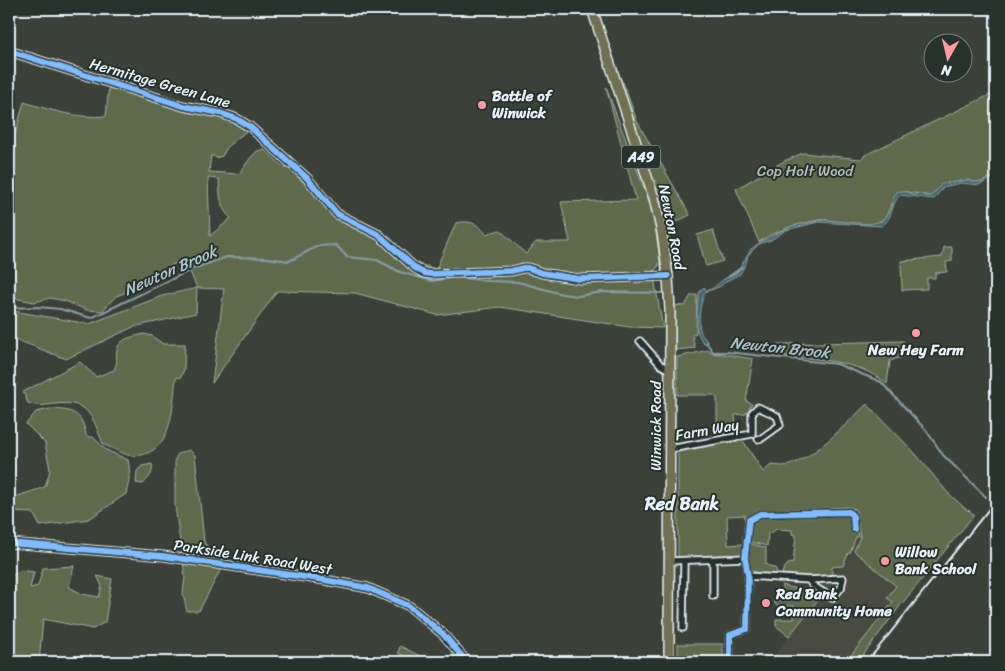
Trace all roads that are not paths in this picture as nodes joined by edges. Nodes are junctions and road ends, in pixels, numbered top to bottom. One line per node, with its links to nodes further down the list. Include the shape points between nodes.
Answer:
1 (592, 9): 3 (main road, Newton Road / A49, via 652,192)
2 (9, 51): 3 (street, Hermitage Green Lane, via 237,119 307,178 337,214 379,235 424,273 523,268 578,279)
3 (668, 276): 4 (main road, Newton Road / A49)
4 (670, 310): 6 (main road, Winwick Road / A49)
5 (640, 340): 6 (street, via 661,365)
6 (670, 370): 8 (main road, Winwick Road / A49)
7 (758, 439): 8 (street, Farm Way, via 780,426 777,416 758,407 752,413 752,434)
8 (670, 449): 13 (main road, Winwick Road / A49)
9 (854, 529): 11 (street, via 853,516 849,512 760,514 749,520)
10 (9, 542): 19 (street, Parkside Link Road West, via 162,556 368,588 409,606 443,634)
11 (745, 558): 12 (street); 15 (street)
12 (713, 561): 14 (street); 17 (street)
13 (670, 562): 14 (street); 20 (main road, Winwick Road / A49)
14 (684, 562): 18 (street)
15 (748, 576): 16 (street); 21 (street, via 747,628 730,635)
16 (809, 580): 16 (street, via 834,579 843,578 842,588 832,598)
17 (714, 596)
18 (683, 628)
19 (467, 662)
20 (669, 662)
21 (730, 662)

